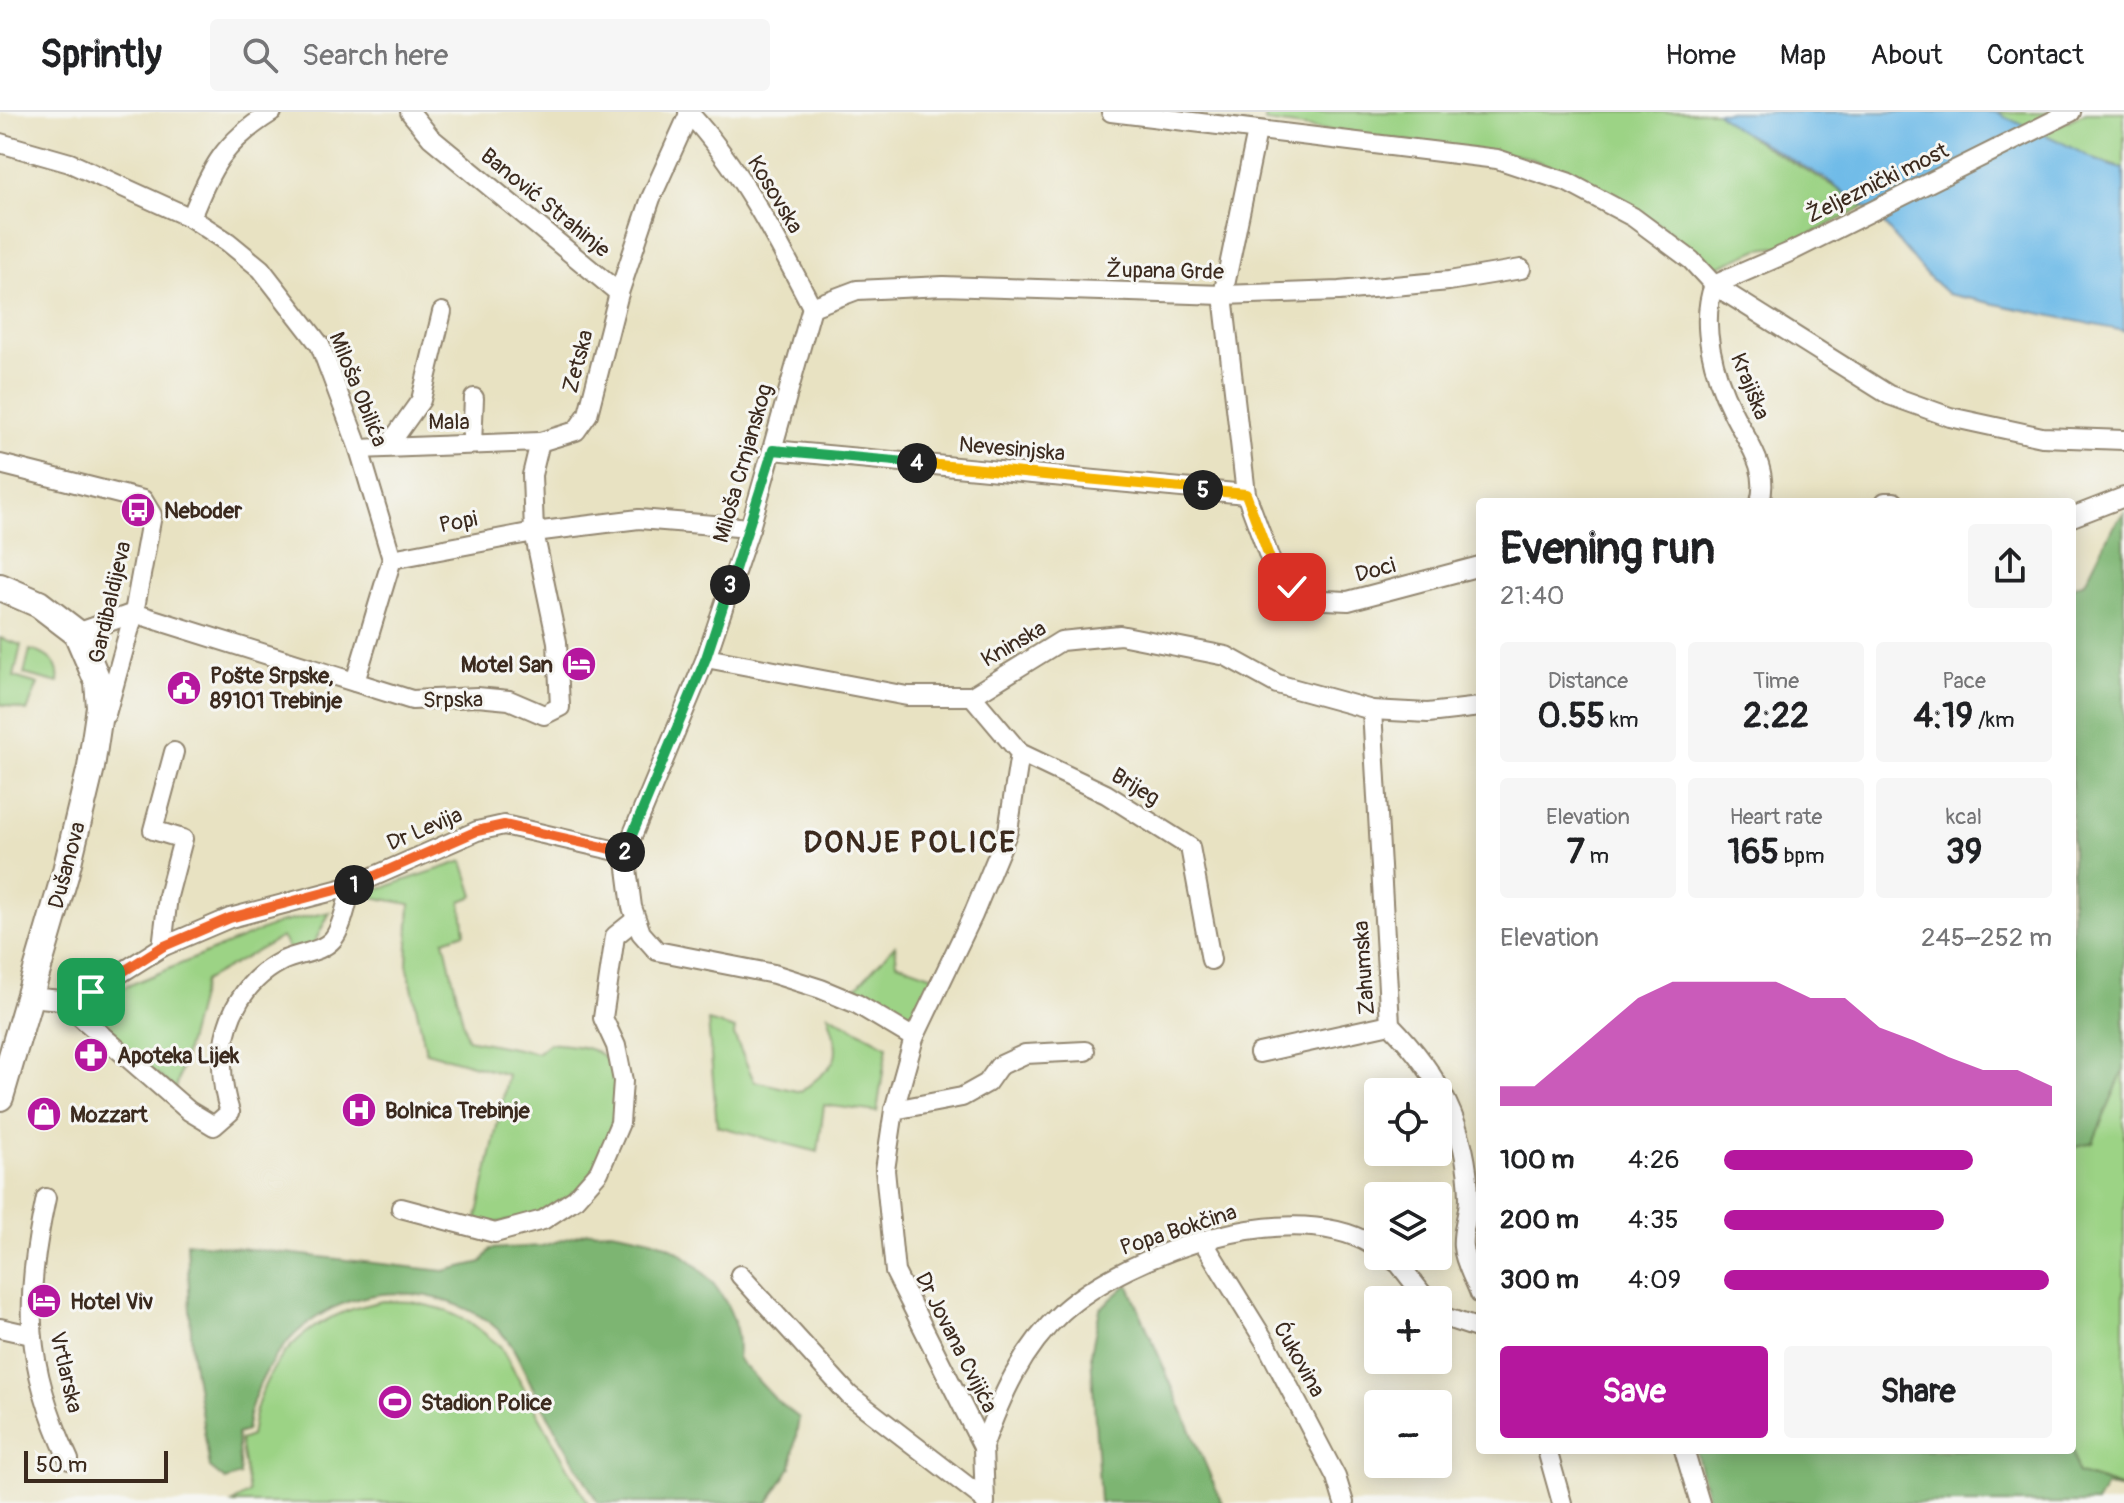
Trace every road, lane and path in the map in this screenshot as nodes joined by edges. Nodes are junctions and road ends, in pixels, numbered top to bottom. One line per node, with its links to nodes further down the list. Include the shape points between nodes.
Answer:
1 (272, 112): 8 (street, via 226,148 210,170)
2 (410, 112): 11 (street, Banović Strahinje, via 431,138)
3 (1111, 112): 6 (street)
4 (2071, 112): 10 (street, Željeznički most)
5 (688, 113): 11 (street, Zetska, via 651,198); 13 (street, Kosovska, via 757,204)
6 (1257, 131): 10 (street, via 1497,159 1567,182 1665,238); 12 (street, Doci)
7 (0, 143): 8 (street, Miloša Obilića, via 70,163)
8 (191, 218): 20 (street, Miloša Obilića, via 261,269 287,298 320,345)
9 (1521, 269): 12 (street, Župana Grde, via 1339,291)
10 (1714, 285): 16 (street, via 1889,395 1950,417 2042,437); 25 (street, Krajiška, via 1707,318 1711,351 1731,409 1762,471)
11 (619, 293): 17 (street, Zetska, via 588,414 576,431)
12 (1223, 295): 13 (street, Župana Grde, via 929,287 857,290); 23 (street, Doci)
13 (812, 307): 21 (street, Miloša Crnjanskog)
14 (442, 312): 19 (street, via 421,400)
15 (474, 398): 18 (street)
16 (2124, 440)
17 (540, 442): 18 (street, Mala); 28 (street, via 532,475)
18 (472, 444): 19 (street, Mala)
19 (389, 445): 20 (street, Mala)
20 (359, 449): 29 (street, Miloša Obilića)
21 (773, 450): 23 (street, Nevesinjska); 27 (street, Miloša Crnjanskog)
22 (0, 464): 32 (street, Gardibaldijeva, via 143,500 152,515)
23 (1246, 494): 30 (street, Doci, via 1273,567 1292,587 1325,600 1348,601)
24 (2124, 497): 26 (street)
25 (1760, 498)
26 (2076, 515)
27 (750, 528): 28 (street, via 639,519); 34 (street, Miloša Crnjanskog)
28 (534, 532): 29 (street, Popi); 35 (street, Srpska, via 557,642 560,707 544,715 509,700 412,700)
29 (392, 559): 35 (street)
30 (1476, 567)
31 (0, 587): 33 (street, via 39,604)
32 (134, 613): 33 (street); 35 (street, Srpska); 41 (street, Gardibaldijeva)
33 (77, 633): 41 (street, Dušanova, via 99,694)
34 (706, 658): 36 (street, Kninska, via 907,696); 42 (street, Miloša Crnjanskog)
35 (355, 682)
36 (972, 696): 38 (street, Kninska, via 1061,641 1120,635 1226,656 1277,684); 40 (street, Brijeg)
37 (1476, 707): 38 (street, Kninska, via 1428,713)
38 (1372, 710): 49 (street, Zahumska)
39 (174, 752): 45 (street, via 153,830 183,839)
40 (1020, 753): 46 (street, Brijeg, via 1106,794 1190,847); 50 (street, Dr Jovana Cvijića, via 1008,831)
41 (91, 767): 47 (street, Dušanova)
42 (625, 853): 43 (street, Dr Levija, via 504,825 477,831); 44 (street)
43 (352, 886): 45 (street, Dr Levija, via 230,918); 48 (street, via 334,938 282,962 250,986 235,1008 220,1067 230,1112 214,1126 177,1102)
44 (635, 920): 50 (street, via 657,951 774,974 821,989); 57 (street, via 615,936 603,1018 623,1081 620,1123 599,1172 575,1199 543,1220 495,1233)
45 (162, 947): 48 (street, Dr Levija, via 91,992)
46 (1211, 960)
47 (29, 997): 48 (street, Dr Levija); 51 (street, Dušanova)
48 (61, 1000)
49 (1390, 1024): 53 (street); 61 (street, Zahumska, via 1422,1057 1454,1113 1467,1165)
50 (914, 1038): 55 (street, Dr Jovana Cvijića)
51 (8, 1042): 54 (street, Dušanova)
52 (1085, 1051): 55 (street, via 1025,1054 999,1066 987,1083 962,1097)
53 (1259, 1053)
54 (0, 1097)
55 (894, 1110): 70 (street, Dr Jovana Cvijića, via 885,1170 895,1272)
56 (46, 1198): 69 (street, Vrtlarska, via 32,1266)
57 (401, 1208)
58 (1476, 1229): 61 (street)
59 (1364, 1242): 60 (street, Popa Bokčina, via 1346,1232 1301,1224 1262,1227)
60 (1204, 1243): 70 (street, Popa Bokčina, via 1134,1266 1063,1312 1031,1346 1002,1393); 75 (street, Ćukovina, via 1266,1343 1336,1477)
61 (1463, 1247): 64 (street, Zahumska)
62 (1404, 1270): 65 (street)
63 (740, 1275): 74 (street, Dr Jovana Cvijića, via 849,1395)
64 (1476, 1283)
65 (1416, 1286)
66 (1452, 1320): 68 (street)
67 (0, 1328): 69 (street)
68 (1476, 1328)
69 (31, 1335): 73 (street, Vrtlarska, via 44,1399)
70 (983, 1447): 74 (street, Dr Jovana Cvijića)
71 (1548, 1454): 76 (street)
72 (1685, 1454): 77 (street)
73 (69, 1460)
74 (985, 1501)
75 (1344, 1503)
76 (1562, 1503)
77 (1700, 1503)

